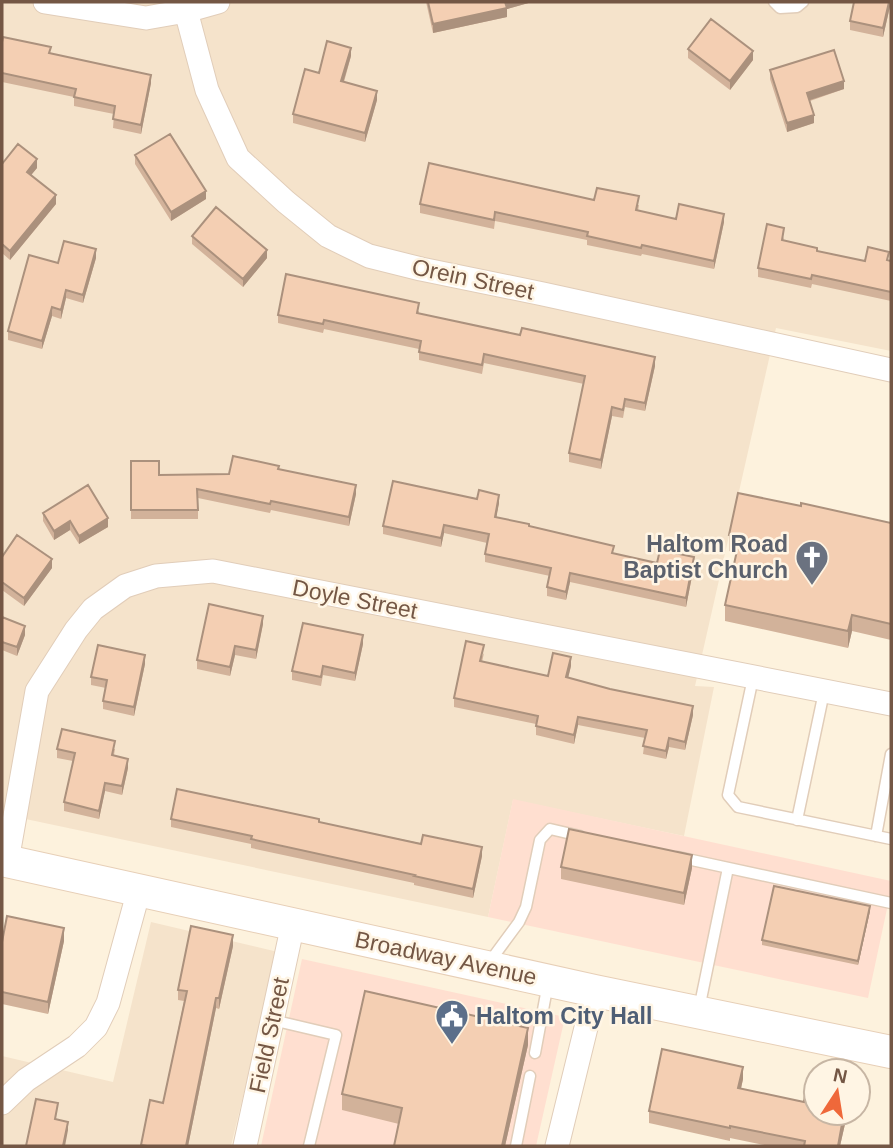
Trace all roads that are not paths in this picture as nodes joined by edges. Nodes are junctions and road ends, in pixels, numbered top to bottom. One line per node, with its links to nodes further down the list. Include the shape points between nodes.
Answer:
1 (45, 2): 5 (street, via 146,18)
2 (218, 2): 5 (street)
3 (774, 2): 4 (lane, via 780,8)
4 (803, 2)
5 (186, 11): 6 (street, Orein Street, via 206,90 238,158 328,236 369,256 421,269)
6 (891, 370)
7 (753, 678): 8 (street, Doyle Street); 11 (lane, via 728,794 737,807); 16 (street, Doyle Street, via 213,571 156,576 125,586 93,609 37,691)
8 (824, 691): 9 (street, Doyle Street); 11 (lane)
9 (891, 704)
10 (891, 754): 12 (lane)
11 (797, 820): 12 (lane)
12 (876, 836): 14 (lane)
13 (588, 837): 21 (lane, via 550,829 540,840 526,907)
14 (891, 839)
15 (664, 854): 17 (lane)
16 (4, 860): 18 (main road, Broadway Avenue)
17 (728, 868): 19 (lane); 24 (lane)
18 (139, 890): 20 (main road, Broadway Avenue); 29 (street, via 108,1003 96,1027)
19 (891, 903)
20 (293, 924): 21 (main road, Broadway Avenue); 25 (street, Field Street)
21 (486, 967): 22 (main road, Broadway Avenue)
22 (549, 980): 23 (main road, Broadway Avenue); 26 (lane)
23 (595, 991): 24 (main road, Broadway Avenue); 33 (street)
24 (699, 1012): 27 (main road, Broadway Avenue)
25 (272, 1020): 30 (street, Field Street); 31 (lane, via 336,1035)
26 (535, 1052)
27 (891, 1052)
28 (530, 1076): 32 (lane)
29 (2, 1103)
30 (247, 1146)
31 (309, 1146)
32 (516, 1146)
33 (557, 1146)

